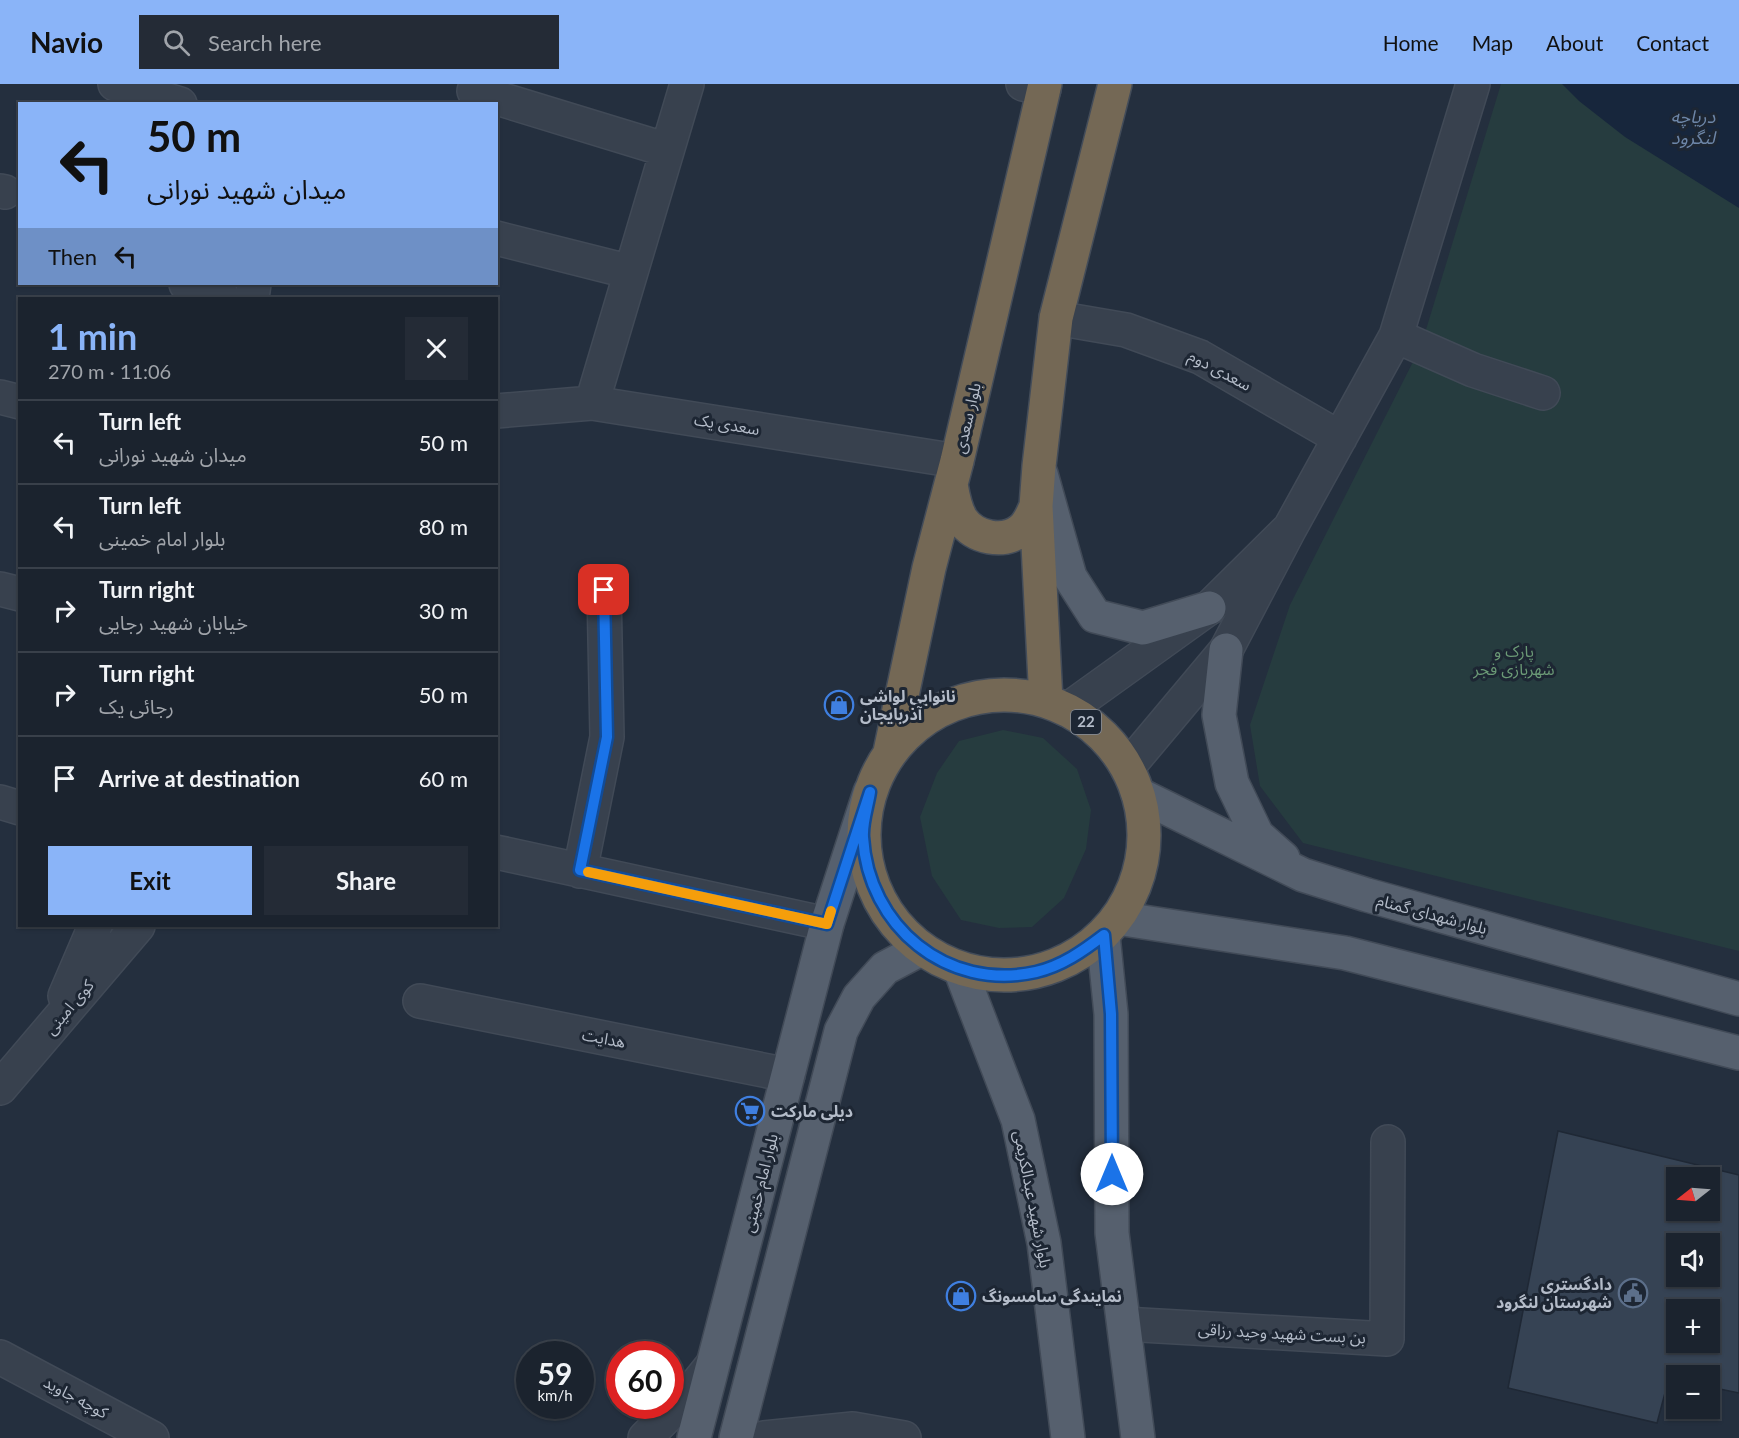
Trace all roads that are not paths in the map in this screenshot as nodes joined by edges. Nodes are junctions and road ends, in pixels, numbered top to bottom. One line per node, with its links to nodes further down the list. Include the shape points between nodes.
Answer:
1 (115, 84): 7 (street)
2 (687, 84): 8 (street)
3 (1115, 84): 13 (highway)
4 (1473, 84): 14 (street)
5 (1037, 86): 22 (highway, بلوار سعدی / 22)
6 (474, 91): 8 (street)
7 (174, 102)
8 (667, 150): 10 (street)
9 (498, 239): 10 (street)
10 (631, 272): 18 (street)
11 (189, 285): 12 (street)
12 (220, 297)
13 (1056, 318): 20 (street, سعدی دوم, via 1126,330 1200,357); 21 (highway)
14 (1396, 336): 15 (street, via 1473,370); 20 (street)
15 (1542, 393)
16 (0, 397): 17 (street)
17 (18, 402)
18 (592, 403): 19 (street, سعدی یک); 22 (street, سعدی یک)
19 (498, 411)
20 (1340, 438): 24 (street)
21 (1039, 466): 23 (highway); 28 (main road, via 1070,577 1095,616 1143,628)
22 (954, 472): 23 (highway, via 953,496 961,518 982,535 1008,537 1020,531 1030,521); 31 (highway, بلوار سعدی / 22)
23 (1036, 506): 30 (highway)
24 (1290, 528): 28 (street); 29 (street)
25 (0, 589): 27 (street)
26 (604, 590): 37 (street, via 607,737)
27 (18, 594)
28 (1209, 608): 30 (street)
29 (1226, 650): 32 (street); 38 (main road, via 1219,715 1232,783 1257,835)
30 (1057, 705): 31 (highway, 22, via 1003,694 960,701 920,721); 32 (highway, 22, via 1091,725 1112,745)
31 (890, 752): 33 (highway, 22)
32 (1133, 781): 38 (main road, بلوار شهدای گمنام); 40 (highway, 22, via 1144,837 1137,880)
33 (870, 792): 39 (main road, بلوار امام خمینی); 43 (highway, 22, via 863,835 870,878 890,917)
34 (0, 802): 35 (street)
35 (18, 807)
36 (498, 852): 37 (street)
37 (580, 870): 39 (street)
38 (1303, 875): 45 (main road, بلوار شهدای گمنام)
39 (827, 924): 50 (main road, بلوار امام خمینی)
40 (1111, 926): 44 (highway, 22, via 1072,959 1036,972 998,976); 48 (main road, via 1345,953); 52 (main road, via 1112,1233)
41 (95, 927): 47 (street)
42 (137, 927): 47 (street, کوی امینی)
43 (921, 949): 44 (highway, 22); 56 (main road, via 885,968 859,997 841,1031)
44 (960, 969): 62 (main road, بلوار شهید عبدالکریمی, via 1017,1120 1044,1243)
45 (1739, 999)
46 (420, 1001): 50 (street, هدایت)
47 (53, 1026): 49 (street, کوی امینی)
48 (1739, 1053)
49 (6, 1071)
50 (788, 1075): 54 (main road, بلوار امام خمینی)
51 (1388, 1142): 52 (street, بن بست شهید وحید رزاقی, via 1387,1339)
52 (1124, 1324): 63 (main road)
53 (0, 1357): 57 (street, کوچه جاوید)
54 (713, 1364): 55 (main road, بلوار امام خمینی); 58 (street)
55 (703, 1403): 56 (main road); 59 (main road, بلوار امام خمینی)
56 (739, 1425)
57 (152, 1438)
58 (645, 1438)
59 (694, 1438)
60 (764, 1438): 61 (street, via 853,1429)
61 (904, 1438)
62 (1068, 1438)
63 (1138, 1438)

